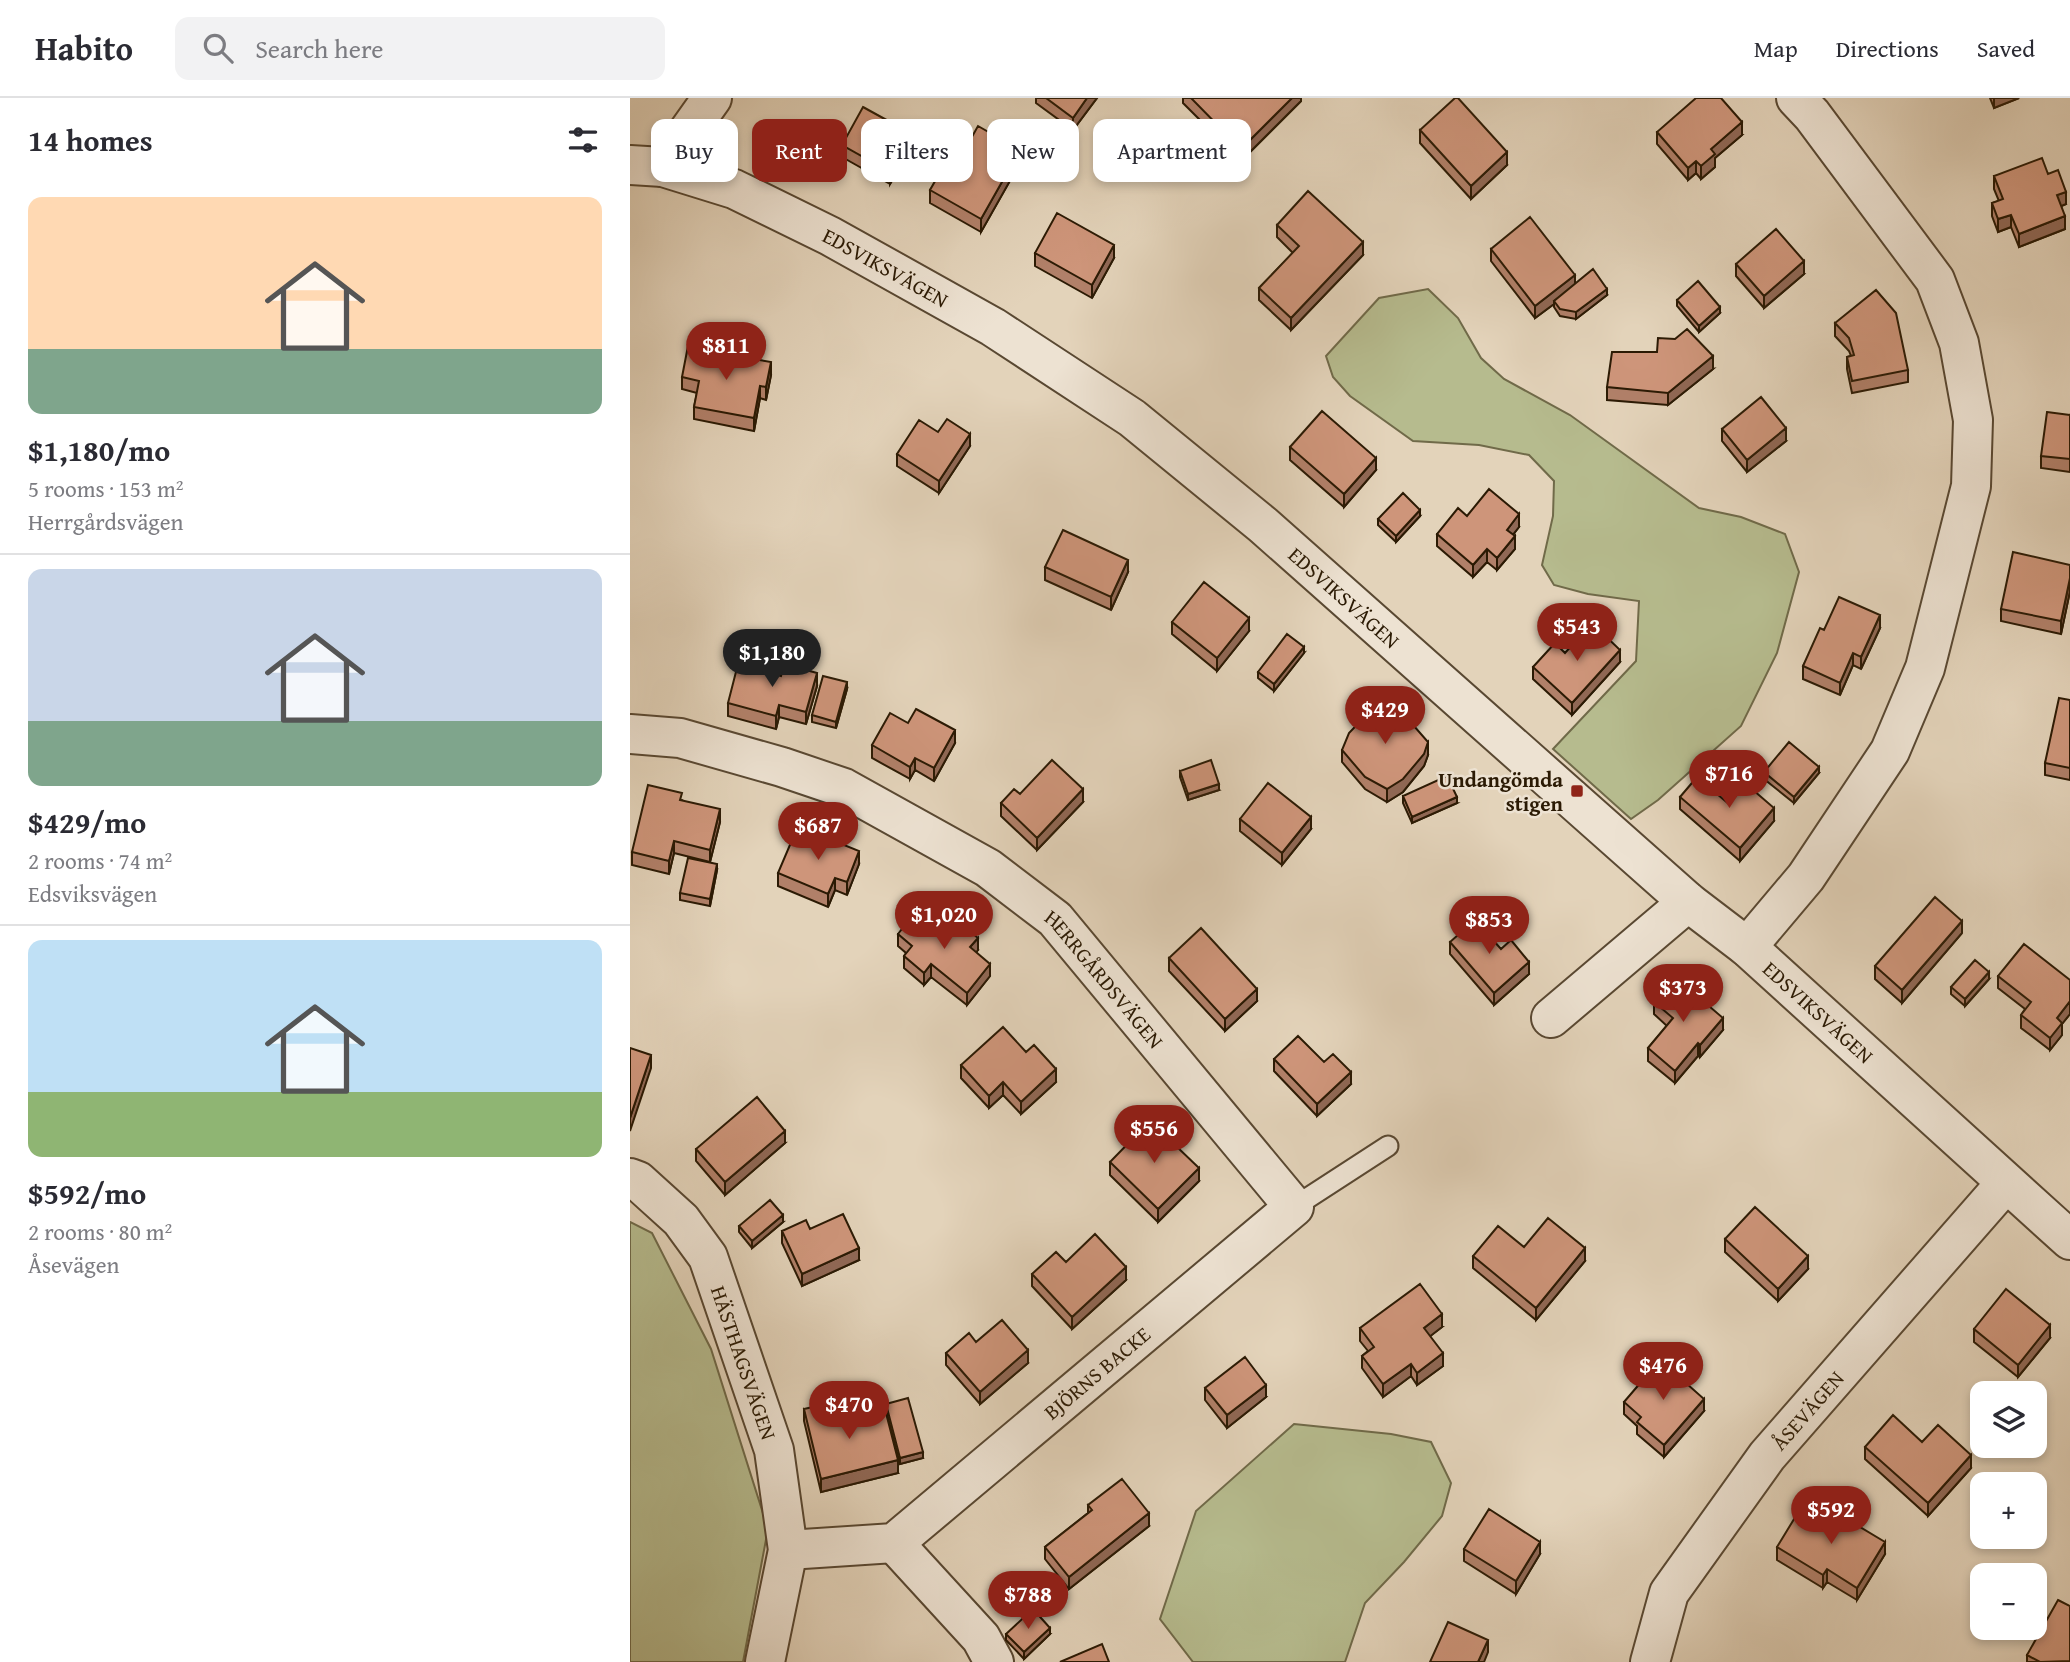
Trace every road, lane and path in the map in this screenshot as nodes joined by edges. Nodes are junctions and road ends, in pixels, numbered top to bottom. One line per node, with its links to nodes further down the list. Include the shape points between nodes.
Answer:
1 (712, 98): 3 (street)
2 (1796, 98): 6 (street, via 1935,279 1959,343 1973,420 1971,486 1925,668 1890,751 1806,877)
3 (646, 166): 5 (street, EDSVIKSVÄGEN, via 734,189 830,236 993,327 1132,418 1263,525)
4 (630, 734): 11 (street, HERRGÅRDSVÄGEN, via 680,738 844,788 988,868 1055,919)
5 (1688, 901): 6 (street, EDSVIKSVÄGEN); 7 (street)
6 (1746, 947): 10 (street, EDSVIKSVÄGEN)
7 (1551, 1018)
8 (1388, 1146): 11 (lane, BJÖRNS BACKE)
9 (630, 1178): 14 (street, HÄSTHAGSVÄGEN, via 681,1220 708,1257 774,1450)
10 (2005, 1184): 12 (street, EDSVIKSVÄGEN); 17 (street, ÅSEVÄGEN, via 1767,1456 1669,1592)
11 (1294, 1207): 13 (street, BJÖRNS BACKE)
12 (2070, 1240)
13 (894, 1543): 14 (street); 16 (street, via 981,1638)
14 (788, 1550): 15 (street, HÄSTHAGSVÄGEN)
15 (765, 1662)
16 (994, 1662)
17 (1650, 1662)

